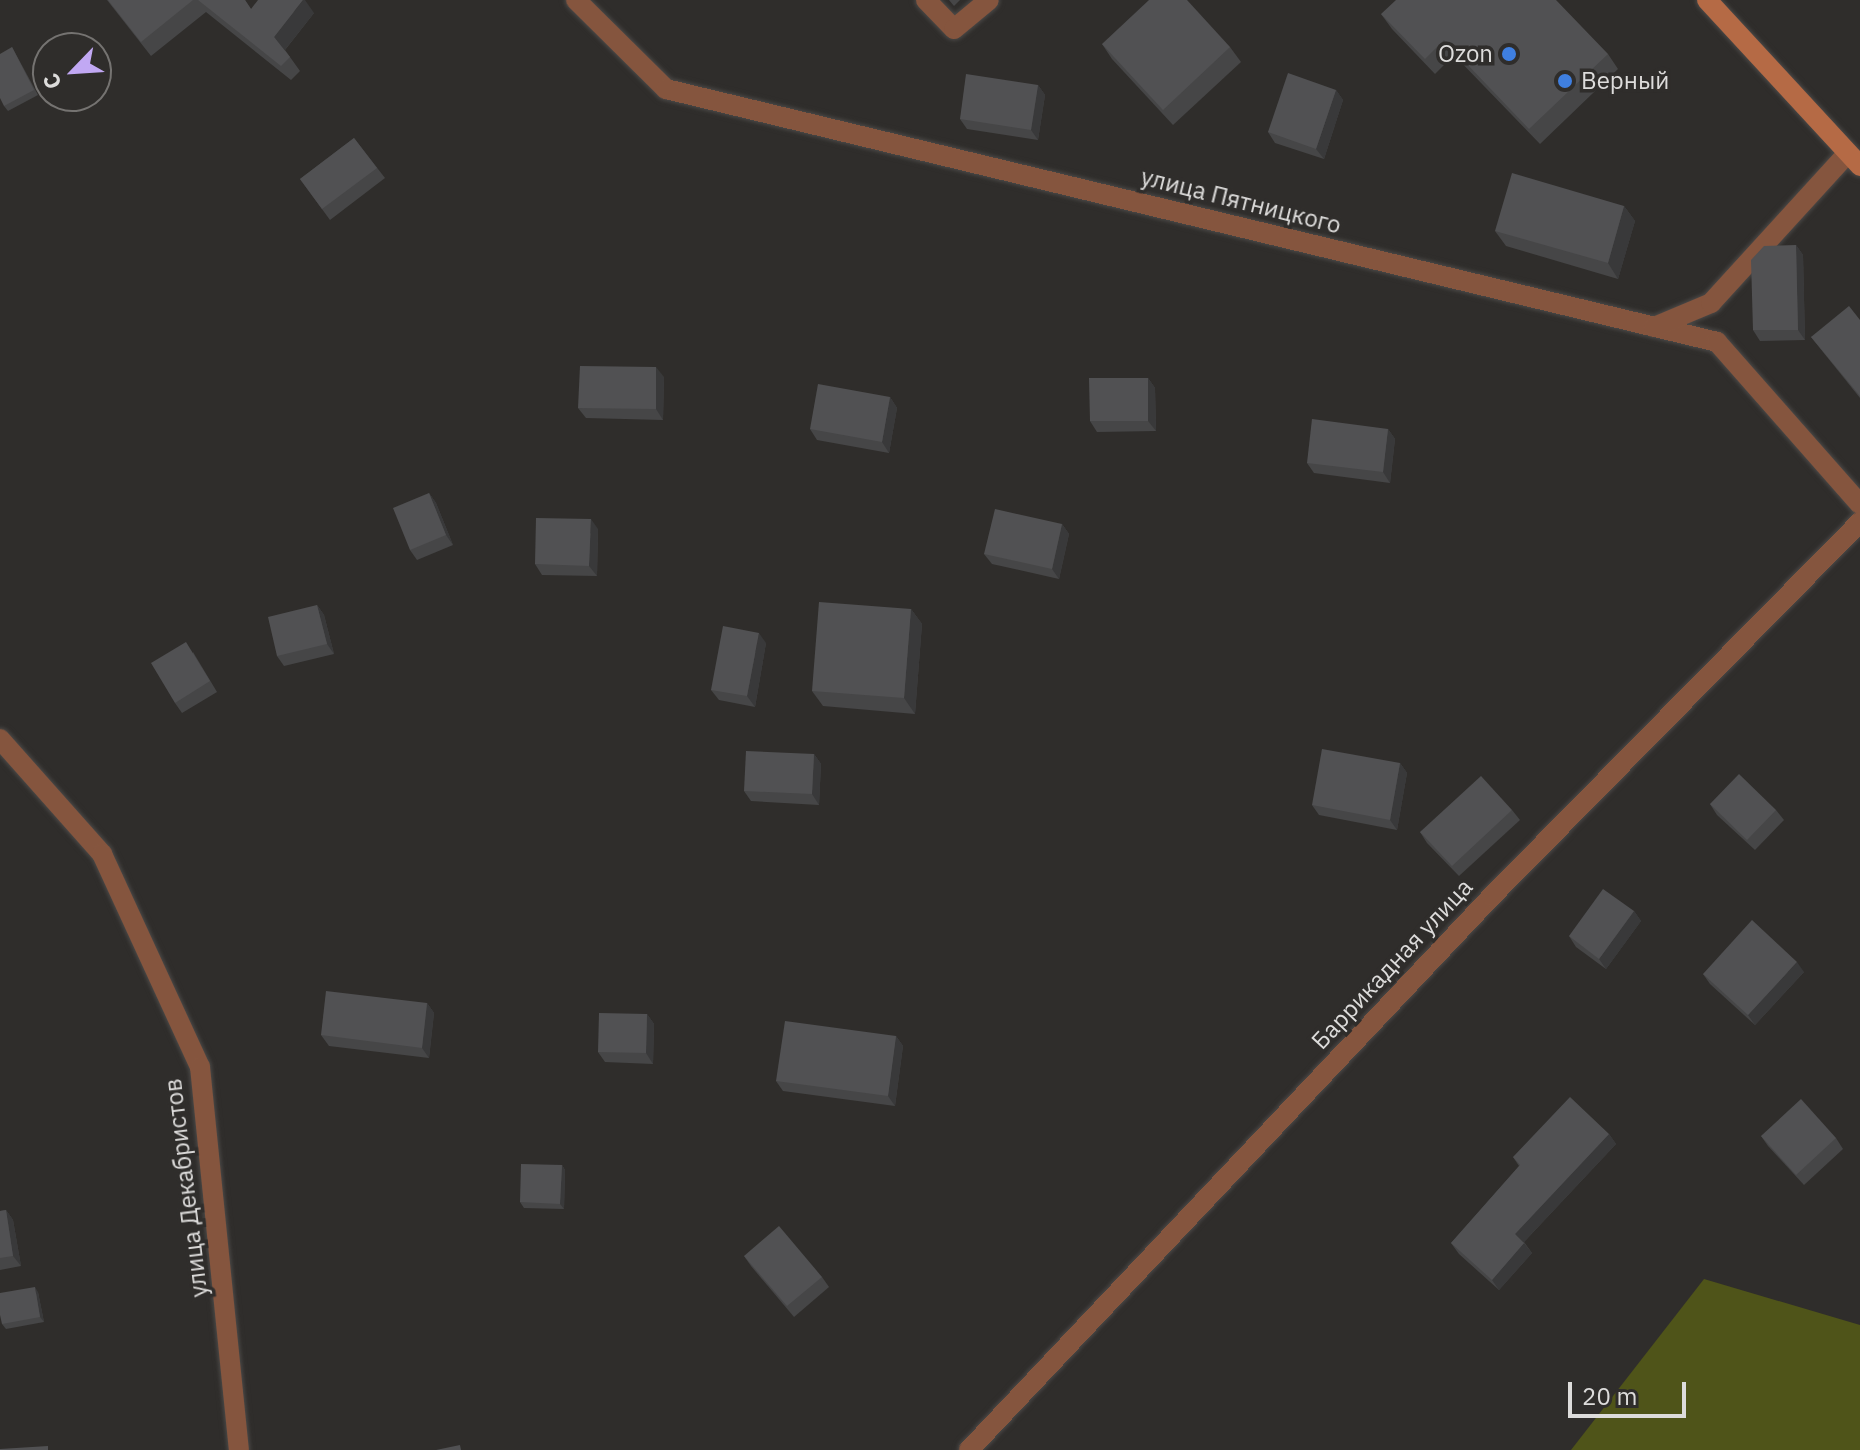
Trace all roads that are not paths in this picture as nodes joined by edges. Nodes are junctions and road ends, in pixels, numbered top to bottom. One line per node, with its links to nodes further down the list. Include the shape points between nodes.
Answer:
1 (576, 0): 6 (street, улица Пятницкого, via 666,89)
2 (926, 0): 3 (street, via 954,29)
3 (989, 0)
4 (1707, 0): 5 (street)
5 (1854, 160): 6 (street, via 1711,303)
6 (1654, 327): 7 (street, улица Пятницкого, via 1717,342)
7 (1860, 504)
8 (1860, 522): 11 (street, Баррикадная улица, via 1492,896)
9 (0, 739): 10 (street, улица Декабристов, via 102,854 200,1067)
10 (239, 1450)
11 (969, 1450)

